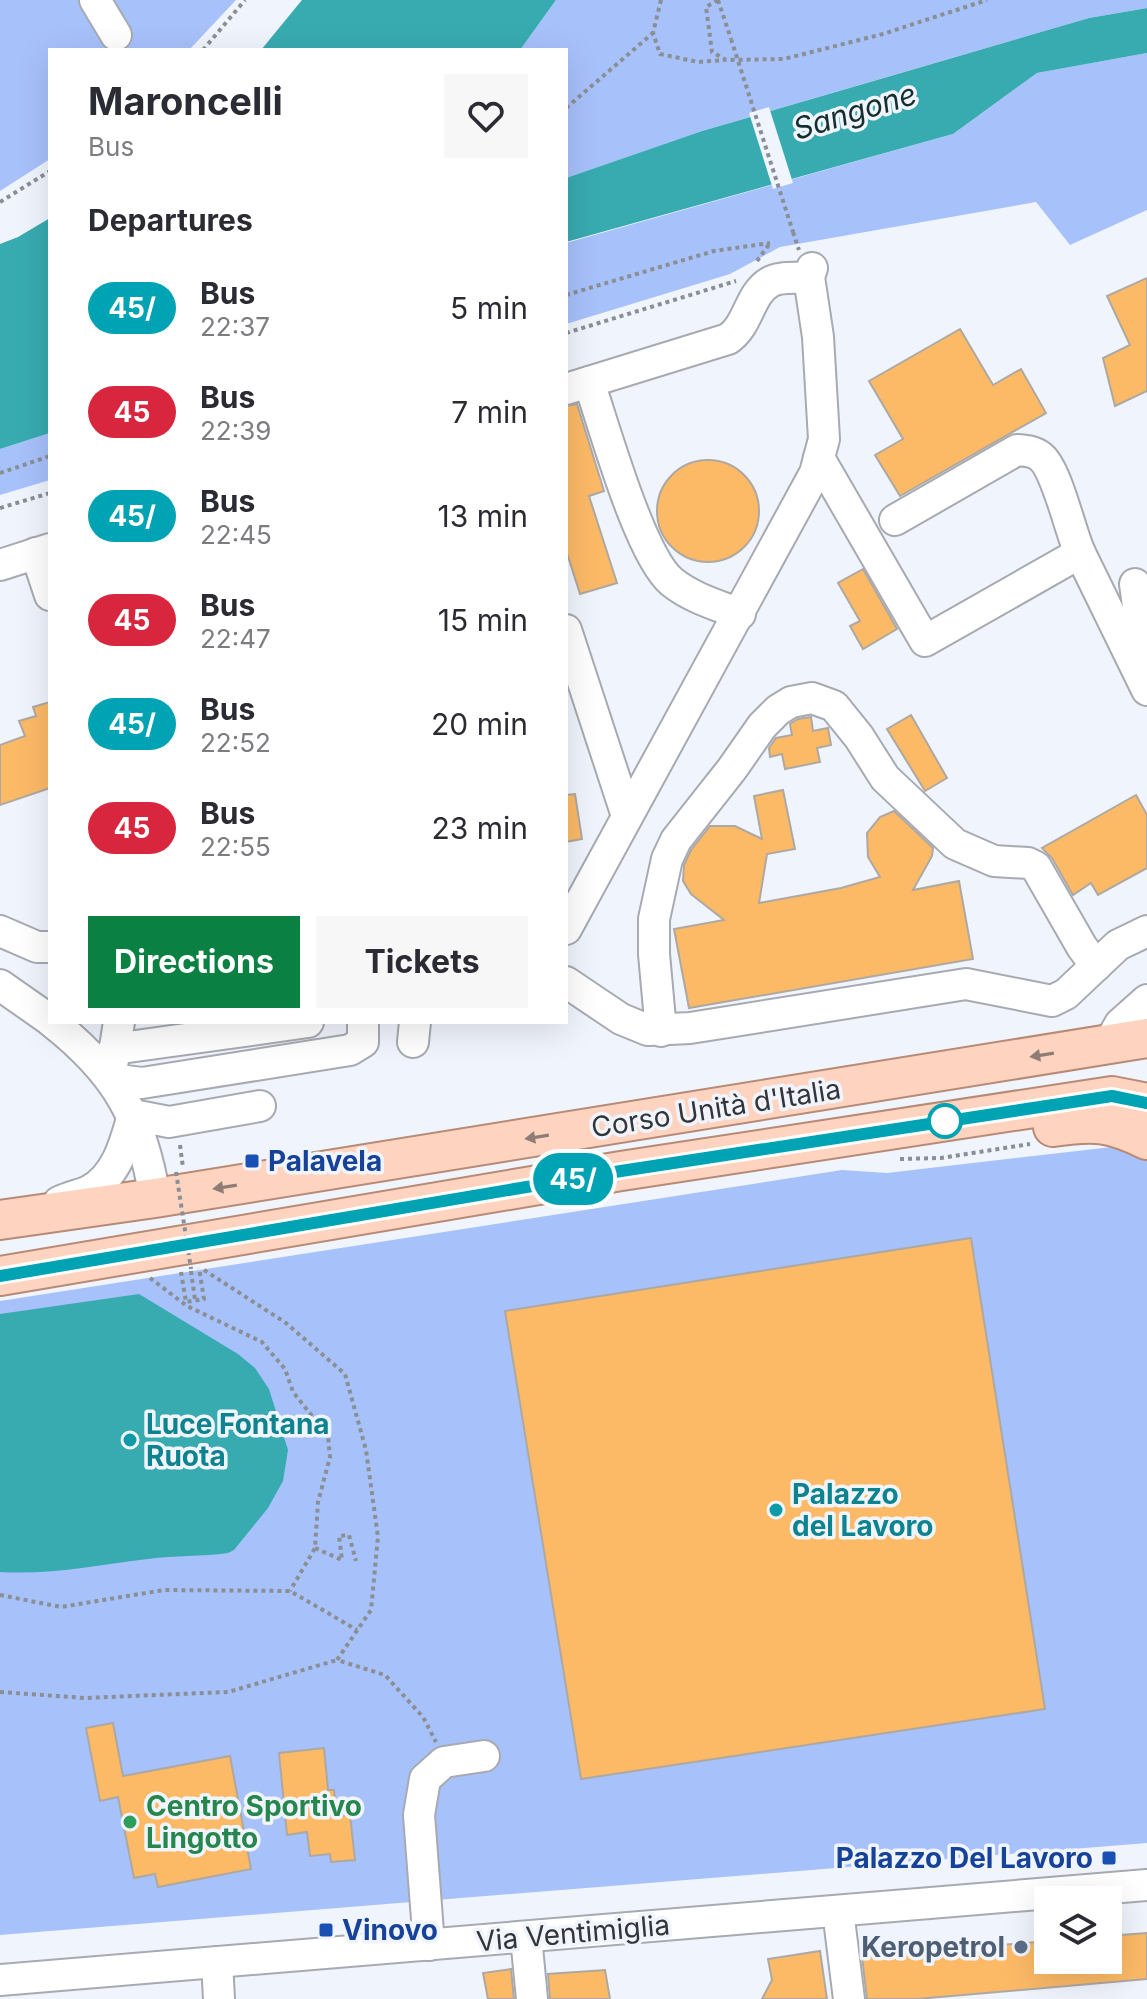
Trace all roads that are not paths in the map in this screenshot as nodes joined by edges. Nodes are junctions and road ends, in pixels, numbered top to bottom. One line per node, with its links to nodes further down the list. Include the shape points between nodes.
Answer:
1 (95, 0): 2 (street)
2 (116, 35)
3 (578, 385): 4 (street, via 728,339 738,332 769,282 805,268 818,337 824,439); 11 (street, via 657,567 697,598)
4 (819, 458): 7 (street, via 925,641); 11 (street)
5 (895, 520): 7 (street, via 1017,450 1031,451 1044,459 1053,475)
6 (43, 551): 8 (street); 9 (street)
7 (1080, 553): 14 (street)
8 (0, 565)
9 (48, 582)
10 (1135, 584): 13 (street)
11 (740, 614): 15 (street)
12 (568, 636): 15 (street)
13 (1147, 644)
14 (1147, 690)
15 (627, 816): 16 (street)
16 (568, 925)
17 (0, 931): 19 (street)
18 (1147, 931): 20 (street, via 1118,945)
19 (48, 947)
20 (1096, 966): 28 (street, via 1052,1001 966,984); 28 (street, via 1036,867 994,861 955,844 885,778 834,706 812,698 791,702 762,726 667,859 654,919)
21 (568, 983): 28 (street, via 621,1019)
22 (0, 985): 24 (street)
23 (1147, 1000): 30 (street, via 1120,1024)
24 (48, 1019)
25 (54, 1024): 31 (street, via 97,1061)
26 (294, 1024): 31 (street)
27 (363, 1024): 31 (street, via 363,1042 350,1050 142,1083)
28 (661, 1031)
29 (1147, 1038): 30 (main road, Corso Unità d'Italia)
30 (1108, 1045): 37 (main road, Corso Unità d'Italia, one-way to 37)
31 (114, 1050): 34 (street)
32 (1147, 1103): 35 (main road, Corso Unità d'Italia, via 1112,1096)
33 (260, 1106): 34 (street, via 169,1122)
34 (133, 1115): 37 (street); 38 (street, via 117,1162 105,1179 85,1193)
35 (865, 1134): 36 (main road, via 912,1145 1087,1123 1116,1126); 39 (main road, Corso Unità d'Italia)
36 (1147, 1140)
37 (165, 1185): 38 (main road, Corso Unità d'Italia)
38 (15, 1218)
39 (0, 1276)
40 (484, 1756): 44 (street, via 444,1762 425,1779 419,1815)
41 (1147, 1885): 42 (street, Via Ventimiglia)
42 (838, 1911): 43 (street, Via Ventimiglia); 49 (street)
43 (526, 1937): 44 (street, Via Ventimiglia); 48 (street)
44 (429, 1945): 45 (street, Via Ventimiglia)
45 (217, 1962): 46 (street, Via Ventimiglia); 47 (street)
46 (0, 1980)
47 (219, 1999)
48 (532, 1999)
49 (849, 1999)

